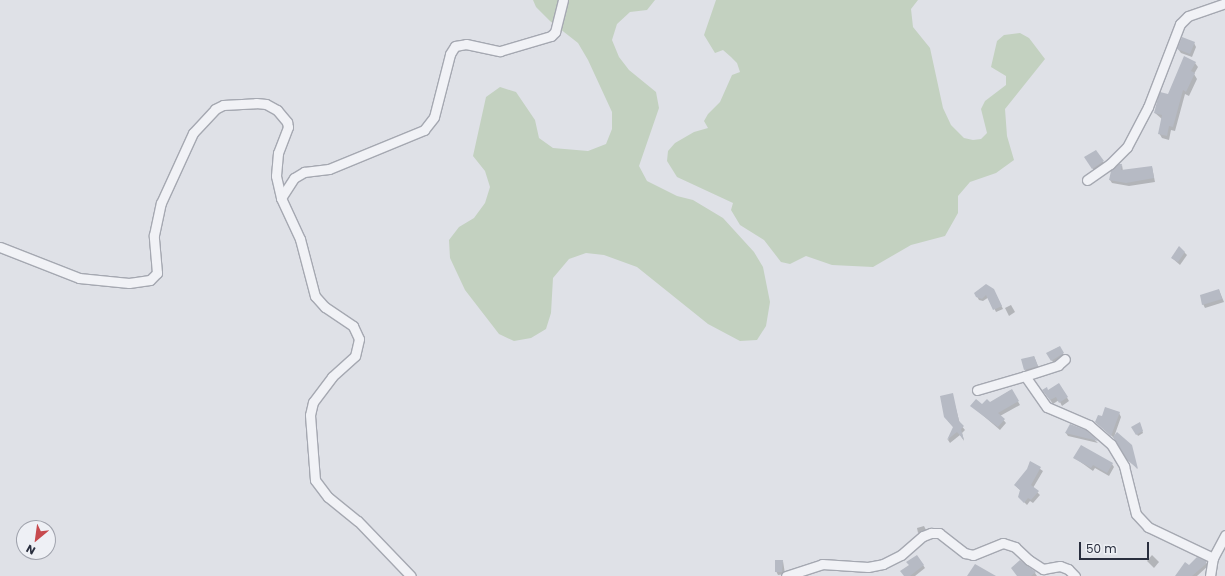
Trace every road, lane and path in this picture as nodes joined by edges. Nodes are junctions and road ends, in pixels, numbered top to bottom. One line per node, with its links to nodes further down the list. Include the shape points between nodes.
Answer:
1 (563, 0): 4 (street, via 555,32 551,36 500,51 466,44 455,46 450,54 434,117 424,130 329,169 304,172 294,178)
2 (1225, 2): 3 (street, via 1188,16 1180,24 1148,107 1127,147 1110,164)
3 (1087, 180)
4 (281, 198): 5 (street, via 276,176 276,160 286,136 287,122 277,110 266,104 223,105 215,109 193,133 161,203 155,225 154,242 158,264 154,278 140,283 79,278); 11 (street, via 300,240 315,296 325,307 353,326 359,339 355,356 332,377 313,402 310,415 315,480 328,497 358,522)
5 (0, 247)
6 (1065, 359): 7 (street, via 1058,365)
7 (1025, 376): 8 (street); 10 (street, via 1047,407 1089,425 1111,444 1124,466 1136,514 1148,527)
8 (977, 390)
9 (1225, 535): 10 (street)
10 (1213, 558): 14 (street)
11 (408, 573)
12 (786, 576): 13 (street, via 822,564 883,564 901,555 923,536 931,533 939,533 965,553 972,555 1003,543 1015,547 1028,560 1043,569 1060,566)
13 (1075, 576)
14 (1210, 576)

